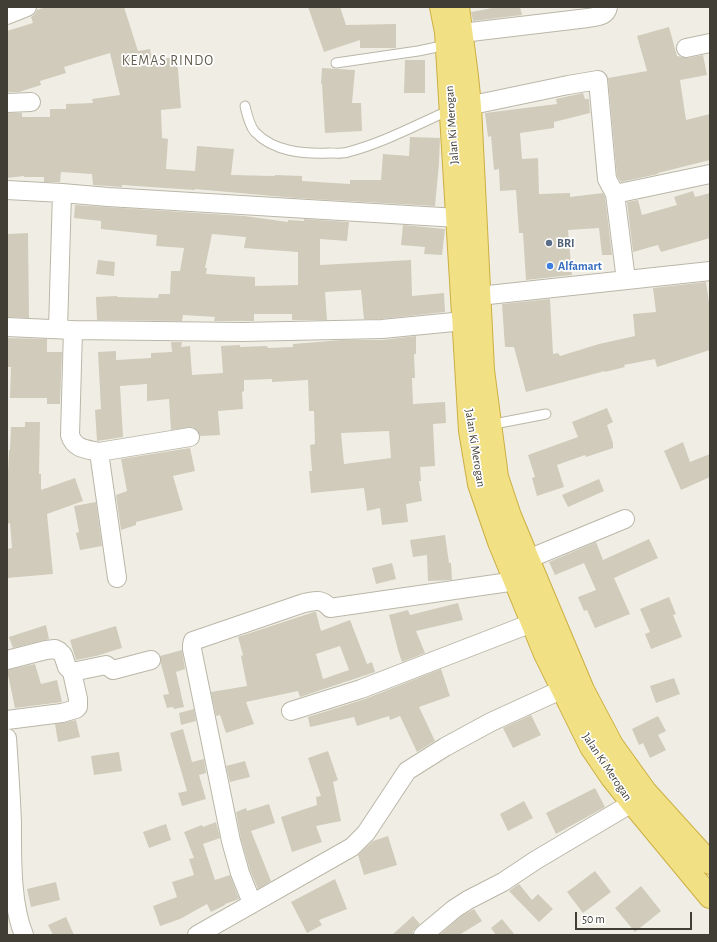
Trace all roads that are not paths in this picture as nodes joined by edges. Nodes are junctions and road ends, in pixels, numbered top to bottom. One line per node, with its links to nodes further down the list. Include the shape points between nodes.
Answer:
1 (27, 7): 5 (street)
2 (441, 7): 6 (highway, Jalan Ki Merogan, via 446,32)
3 (458, 7): 6 (highway, Jalan Ki Merogan)
4 (608, 7): 6 (street, via 603,15)
5 (7, 15)
6 (454, 39): 9 (lane, via 418,51); 13 (highway, Jalan Ki Merogan)
7 (710, 43): 8 (street)
8 (686, 48)
9 (336, 63)
10 (31, 102): 11 (street)
11 (7, 103)
12 (245, 106): 13 (lane, via 254,131 265,140 293,151 315,154 346,153 360,149)
13 (460, 108): 17 (street, via 598,80 607,178); 18 (highway, Jalan Ki Merogan); 21 (highway, Jalan Ki Merogan)
14 (710, 174): 17 (street)
15 (7, 190): 16 (street)
16 (62, 192): 18 (street, via 115,198); 24 (street)
17 (615, 194): 20 (street)
18 (458, 218): 21 (highway, Jalan Ki Merogan)
19 (710, 271): 20 (street)
20 (626, 280): 21 (street)
21 (471, 296): 22 (highway, Jalan Ki Merogan); 26 (highway, Jalan Ki Merogan)
22 (464, 321): 24 (street, via 382,329 242,332); 32 (highway, Jalan Ki Merogan, via 470,431 480,484 499,542)
23 (7, 327): 24 (street)
24 (65, 330): 28 (street, via 70,434 78,447)
25 (546, 414): 26 (lane)
26 (489, 425): 30 (highway, Jalan Ki Merogan, via 497,477)
27 (190, 437): 28 (street)
28 (100, 452): 31 (street)
29 (625, 518): 30 (street)
30 (528, 558): 42 (highway, Jalan Ki Merogan, via 583,690 612,745 645,791)
31 (117, 578)
32 (516, 581): 33 (highway, Jalan Ki Merogan); 44 (street, via 330,608 318,600 193,641 192,648 231,841)
33 (532, 623): 37 (highway, Jalan Ki Merogan); 38 (street, via 361,690)
34 (7, 660): 36 (street, via 55,649 63,655 67,667)
35 (151, 660): 36 (street, via 113,670 106,665)
36 (72, 672): 39 (street, via 78,699 76,709)
37 (563, 689): 41 (highway, Jalan Ki Merogan, via 591,747); 44 (street, via 492,722 407,771 366,833 352,847)
38 (291, 711)
39 (7, 720)
40 (7, 738): 45 (street, via 15,897)
41 (632, 803): 43 (highway, Jalan Ki Merogan); 47 (street, via 503,882 468,900)
42 (710, 863)
43 (710, 897)
44 (252, 903): 46 (street)
45 (24, 935)
46 (197, 935)
47 (423, 935)

